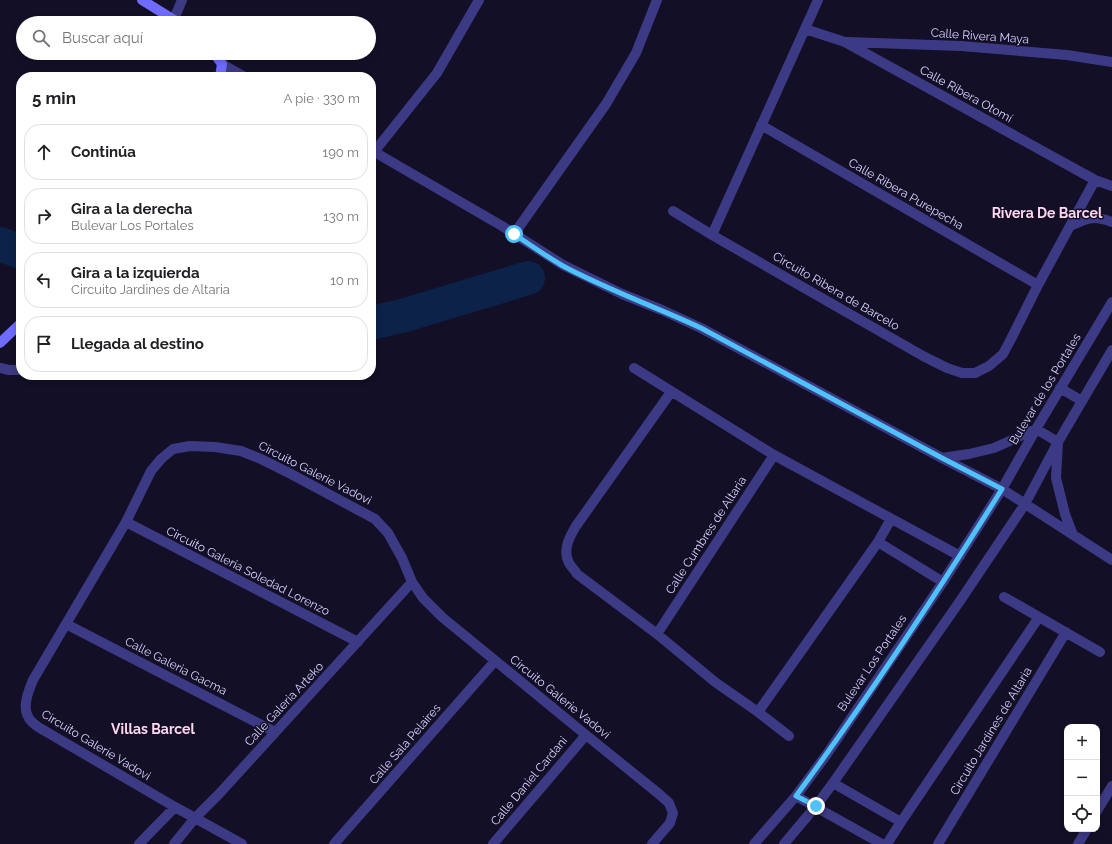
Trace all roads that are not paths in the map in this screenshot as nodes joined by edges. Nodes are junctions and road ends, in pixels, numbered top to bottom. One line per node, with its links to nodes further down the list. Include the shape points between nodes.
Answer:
1 (142, 0): 6 (street)
2 (182, 0): 7 (street)
3 (479, 0): 16 (street, via 437,72)
4 (657, 0): 23 (street, via 636,53 606,104)
5 (818, 0): 8 (street)
6 (169, 16)
7 (178, 16)
8 (805, 29): 9 (street, Calle Ribera Otomí); 15 (street)
9 (845, 42): 11 (street, Calle Rivera Maya, via 961,46); 18 (street, Calle Ribera Otomí)
10 (219, 60): 12 (street)
11 (1112, 62)
12 (222, 64): 13 (street); 14 (street)
13 (221, 72)
14 (236, 72)
15 (761, 125): 24 (street); 25 (street, Calle Ribera Purepecha)
16 (376, 147)
17 (376, 153): 23 (street)
18 (1095, 180): 19 (street, Calle Ribera Otomí); 22 (street, Circuito Ribera de Barcelo)
19 (1112, 186)
20 (673, 211): 24 (street, Circuito Ribera de Barcelo)
21 (1112, 222): 22 (street, via 1100,217 1086,219)
22 (1070, 226): 25 (street, Circuito Ribera de Barcelo)
23 (514, 234): 39 (street, via 563,265 701,328)
24 (712, 235): 25 (street, Circuito Ribera de Barcelo, via 924,356 962,373 975,373 989,366 1003,354)
25 (1038, 285)
26 (1112, 302): 33 (street, Bulevar de los Portales)
27 (16, 328): 28 (street)
28 (0, 343)
29 (1112, 350): 35 (street)
30 (0, 368): 32 (street)
31 (634, 368): 34 (street)
32 (16, 370)
33 (1060, 388): 35 (street); 36 (street, Bulevar de los Portales)
34 (671, 392): 38 (street); 54 (street, via 568,538 566,553 577,574)
35 (1082, 400): 37 (street)
36 (1036, 429): 37 (street); 39 (street, via 994,448); 40 (street, Bulevar de los Portales)
37 (1058, 442): 41 (street); 44 (street, via 1056,478)
38 (774, 454): 42 (street); 54 (street, Calle Cumbres de Altaria)
39 (942, 458): 40 (street)
40 (1002, 489): 41 (street); 46 (street, Bulevar Los Portales)
41 (1025, 504): 44 (street); 62 (street)
42 (892, 519): 45 (street); 46 (street)
43 (126, 522): 48 (street, Circuito Galerie Vadovi, via 151,471 160,459 173,450 190,446 241,451 292,474 375,519 388,532); 52 (street, Circuito Galerie Vadovi); 55 (street, Circuito Galeria Soledad Lorenzo)
44 (1073, 535): 47 (street)
45 (878, 542): 49 (street); 58 (street)
46 (960, 556): 49 (street, Bulevar Los Portales)
47 (1112, 560)
48 (412, 582): 55 (street, Calle Galeria Arteko); 57 (street, Circuito Galerie Vadovi, via 423,598 442,617)
49 (943, 582): 64 (street, Bulevar Los Portales)
50 (1004, 597): 51 (street)
51 (1039, 617): 53 (street); 69 (street, Circuito Jardines de Altaria)
52 (66, 624): 59 (street, Calle Galeria Gacma); 67 (street, Circuito Galerie Vadovi, via 32,680 26,695 26,710 31,722)
53 (1066, 632): 56 (street); 81 (street, Circuito Jardines de Altaria)
54 (657, 634): 58 (street, via 715,682)
55 (358, 642): 59 (street, Calle Galeria Arteko)
56 (1100, 652)
57 (495, 661): 60 (street, Circuito Galerie Vadovi); 74 (street, Calle Sala Pelaires)
58 (758, 712): 61 (street)
59 (275, 732): 68 (street, Calle Galeria Arteko)
60 (586, 735): 75 (street, Calle Daniel Cardani); 76 (street, Circuito Galerie Vadovi, via 669,803 673,813 670,823)
61 (789, 736)
62 (833, 782): 65 (street); 69 (street)
63 (1112, 787): 66 (street)
64 (796, 796): 65 (street); 77 (street, Bulevar Los Portales)
65 (816, 806): 78 (street); 79 (street)
66 (1100, 806)
67 (175, 807): 68 (street, Circuito Galerie Vadovi); 71 (street)
68 (195, 818): 72 (street, Calle Galeria Arteko); 73 (street, Circuito Galerie Vadovi)
69 (901, 822): 80 (street, Circuito Jardines de Altaria)
70 (1084, 832): 82 (street)
71 (139, 844)
72 (174, 844)
73 (242, 844)
74 (334, 844)
75 (493, 844)
76 (652, 844)
77 (754, 844)
78 (784, 844)
79 (882, 844)
80 (887, 844)
81 (938, 844)
82 (1078, 844)

